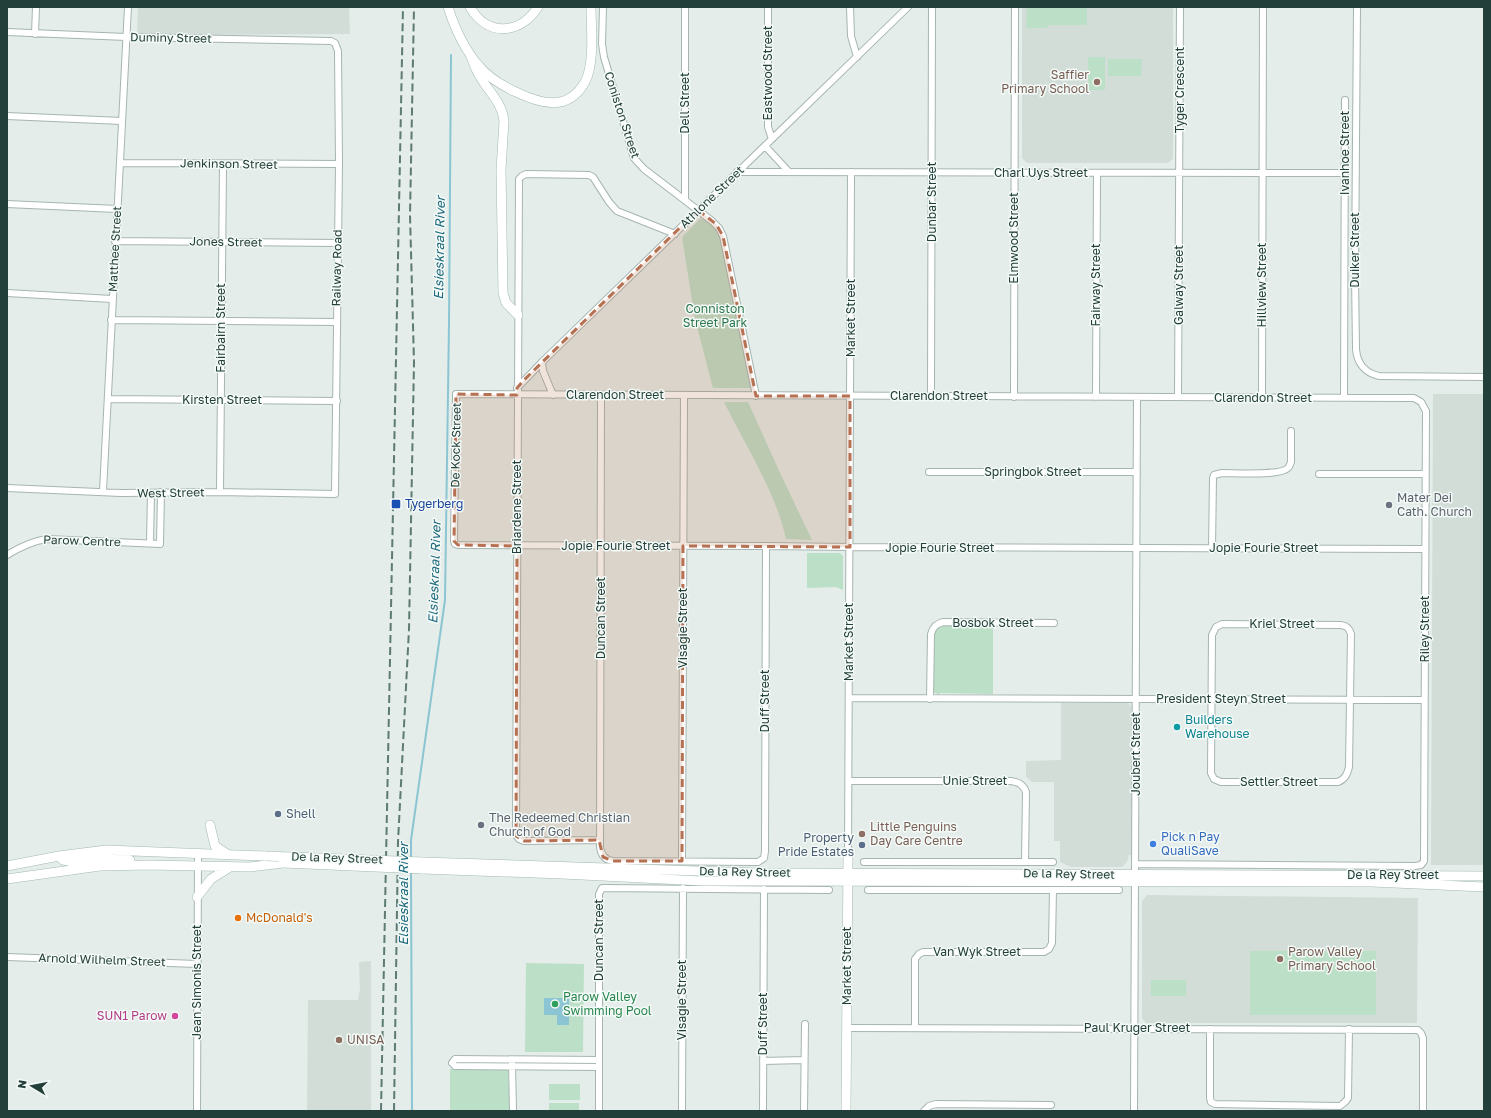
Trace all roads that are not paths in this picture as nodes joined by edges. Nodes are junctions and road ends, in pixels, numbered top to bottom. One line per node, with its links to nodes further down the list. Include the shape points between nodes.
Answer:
1 (36, 7): 18 (street)
2 (128, 7): 19 (street, Matthee Street)
3 (448, 7): 21 (main road, via 454,26)
4 (470, 7): 5 (main road, via 482,22 501,29 523,24)
5 (538, 7)
6 (591, 7): 21 (main road, via 591,59 587,76 585,82 569,99 543,103 526,97 508,88 479,67)
7 (603, 7): 40 (street, Coniston Street, via 603,51 634,158 644,170)
8 (685, 7): 40 (street, Dell Street)
9 (768, 7): 26 (street, Eastwood Street, via 768,127)
10 (850, 7): 22 (street, via 851,36)
11 (908, 7): 22 (street, Athlone Street)
12 (932, 7): 34 (street, Dunbar Street)
13 (1015, 7): 35 (street, Elmwood Street)
14 (1180, 7): 37 (street, Tyger Crescent)
15 (1263, 7): 38 (street)
16 (1357, 7): 55 (street, Duiker Street, via 1354,277 1358,358 1367,371 1379,376)
17 (7, 32): 18 (street, Duminy Street)
18 (35, 34): 19 (street, Duminy Street)
19 (126, 37): 20 (street, Duminy Street, via 328,40); 25 (street, Matthee Street)
20 (334, 43): 30 (street, Railway Road, via 338,51)
21 (471, 56): 50 (main road, via 503,114 503,293 506,303)
22 (857, 57): 26 (street, Athlone Street)
23 (1345, 100): 39 (street, Ivanhoe Street)
24 (7, 116): 25 (street)
25 (122, 122): 28 (street, Matthee Street)
26 (772, 139): 27 (street, Athlone Street)
27 (765, 146): 31 (street, Athlone Street); 32 (street)
28 (120, 162): 29 (street, Jenkinson Street); 42 (street, Matthee Street)
29 (223, 164): 30 (street, Jenkinson Street); 46 (street, Fairbairn Street)
30 (339, 164): 47 (street, Railway Road)
31 (737, 172): 32 (street, Charl Uys Street); 43 (street, Athlone Street)
32 (790, 172): 33 (street, Charl Uys Street)
33 (851, 172): 34 (street, Charl Uys Street); 62 (street, Market Street)
34 (932, 172): 35 (street, Charl Uys Street); 63 (street, Dunbar Street)
35 (1015, 172): 36 (street, Charl Uys Street); 64 (street, Elmwood Street)
36 (1097, 173): 37 (street, Charl Uys Street); 65 (street, Fairway Street)
37 (1180, 173): 38 (street, Charl Uys Street); 67 (street, Galway Street)
38 (1262, 173): 39 (street, Charl Uys Street); 68 (street, Hillview Street)
39 (1345, 174): 69 (street, Ivanhoe Street)
40 (685, 200): 43 (street, Coniston Street)
41 (7, 204): 42 (street)
42 (117, 209): 45 (street, Matthee Street)
43 (698, 210): 44 (street, Athlone Street); 61 (street, Coniston Street, via 716,224 723,236)
44 (675, 234): 50 (street, Briardene Street, via 617,211 591,176 526,174 520,177); 54 (street, Athlone Street)
45 (115, 241): 46 (street, Jones Street); 49 (street, Matthee Street)
46 (222, 242): 47 (street, Jones Street); 52 (street, Fairbairn Street)
47 (338, 243): 53 (street, Railway Road)
48 (7, 293): 49 (street)
49 (112, 299): 51 (street, Matthee Street)
50 (518, 315): 56 (street, Briardene Street)
51 (111, 320): 52 (street); 70 (street, Matthee Street)
52 (221, 321): 53 (street); 71 (street, Fairbairn Street)
53 (337, 322): 72 (street, Railway Road)
54 (542, 362): 56 (street, Athlone Street); 58 (street)
55 (1484, 377)
56 (517, 391): 57 (street, Clarendon Street); 58 (street, Clarendon Street); 88 (street, Briardene Street)
57 (456, 394): 86 (street, De Kock Street)
58 (553, 395): 59 (street, Clarendon Street)
59 (601, 395): 60 (street, Clarendon Street); 87 (street, Duncan Street)
60 (684, 395): 61 (street, Clarendon Street); 89 (street, Visagie Street)
61 (756, 396): 62 (street, Clarendon Street)
62 (850, 396): 63 (street, Clarendon Street); 91 (street, Market Street)
63 (931, 396): 64 (street, Clarendon Street)
64 (1014, 397): 65 (street, Clarendon Street)
65 (1096, 397): 66 (street, Clarendon Street)
66 (1138, 397): 67 (street, Clarendon Street); 76 (street, Joubert Street)
67 (1178, 398): 68 (street, Clarendon Street)
68 (1262, 398): 69 (street, Clarendon Street)
69 (1344, 398): 73 (street, Clarendon Street, via 1414,398)
70 (108, 399): 71 (street, Kirsten Street); 80 (street, Matthee Street)
71 (220, 400): 72 (street, Kirsten Street); 82 (street, Fairbairn Street)
72 (337, 401): 84 (street, Railway Road)
73 (1422, 402): 78 (street, Riley Street, via 1426,411)
74 (1291, 431): 93 (street, via 1290,467 1275,473 1214,475)
75 (929, 472): 76 (street, Springbok Street)
76 (1137, 472): 92 (street, Joubert Street)
77 (1319, 474): 78 (street)
78 (1425, 474): 94 (street, Riley Street)
79 (7, 488): 80 (street, West Street)
80 (103, 491): 83 (street, West Street)
81 (161, 492): 82 (street, West Street); 83 (street, West Street); 85 (street, Parow Centre, via 160,544)
82 (220, 492): 84 (street, West Street)
83 (151, 493): 85 (street)
84 (335, 494)
85 (150, 543): 95 (street, Parow Centre, via 47,539 36,540)
86 (455, 544): 88 (street, Jopie Fourie Street)
87 (601, 545): 88 (street, Jopie Fourie Street); 89 (street, Jopie Fourie Street); 105 (street, Duncan Street)
88 (517, 546): 105 (street, Briardene Street, via 516,833 518,838 524,840)
89 (683, 546): 90 (street, Jopie Fourie Street); 112 (street, Visagie Street)
90 (766, 546): 91 (street, Jopie Fourie Street); 109 (street, Duff Street)
91 (850, 548): 92 (street, Jopie Fourie Street); 97 (street, Market Street)
92 (1137, 548): 93 (street, Jopie Fourie Street); 99 (street, Joubert Street)
93 (1212, 548): 94 (street, Jopie Fourie Street)
94 (1425, 548): 102 (street, Riley Street)
95 (7, 555)
96 (1054, 623): 98 (street, Bosbok Street, via 937,624 931,634)
97 (849, 698): 98 (street, President Steyn Street); 103 (street, Market Street)
98 (930, 699): 99 (street, President Steyn Street)
99 (1136, 699): 100 (street, President Steyn Street); 116 (street, Joubert Street)
100 (1212, 699): 101 (street, President Steyn Street); 101 (street, Kriel Street, via 1213,632 1219,625 1230,624 1346,626 1351,634); 101 (street, Settler Street, via 1211,773 1214,779 1221,782 1338,782 1344,779 1349,768)
101 (1350, 700): 102 (street, President Steyn Street)
102 (1424, 700): 111 (street, Riley Street)
103 (849, 781): 110 (street, Market Street); 114 (street, Unie Street, via 1011,781 1021,784 1026,792)
104 (210, 825): 107 (main road, via 215,846)
105 (600, 840): 112 (street, De la Rey Street, via 601,854 610,861)
106 (198, 853): 107 (main road, De la Rey Street); 108 (main road, De la Rey Street, via 106,850); 120 (street, Jean Simonis Street)
107 (227, 854): 118 (main road, De la Rey Street, bridge)
108 (59, 856): 117 (main road, via 69,862 113,859); 119 (main road, De la Rey Street)
109 (764, 856): 112 (street, De la Rey Street, via 758,862)
110 (848, 857): 125 (main road, Market Street)
111 (1425, 858): 116 (street, De la Rey Street, via 1420,865 1415,866)
112 (682, 862)
113 (864, 862): 114 (street, De la Rey Street)
114 (1025, 862): 115 (street, De la Rey Street)
115 (1053, 862)
116 (1136, 864): 126 (street, Joubert Street)
117 (149, 865): 120 (main road, De la Rey Street); 127 (main road, De la Rey Street, via 100,866)
118 (422, 865): 121 (main road, De la Rey Street, bridge, via 283,863 250,868); 125 (main road, De la Rey Street, via 702,881)
119 (7, 866)
120 (197, 866): 121 (main road, De la Rey Street); 138 (street, Jean Simonis Street)
121 (230, 867): 138 (main road, via 211,879)
122 (1484, 871): 123 (main road)
123 (1458, 875): 124 (main road, De la Rey Street); 126 (main road, De la Rey Street)
124 (1484, 876)
125 (847, 877): 126 (main road, De la Rey Street); 142 (main road, Market Street)
126 (1136, 878): 128 (main road, De la Rey Street, via 1372,882); 144 (street, Joubert Street)
127 (7, 879)
128 (1458, 887): 129 (main road, De la Rey Street); 137 (main road)
129 (1484, 887)
130 (683, 888): 131 (street, De la Rey Street); 132 (street, De la Rey Street); 159 (street, Visagie Street)
131 (764, 889): 133 (street, De la Rey Street); 151 (street, Duff Street)
132 (601, 890): 149 (street, Duncan Street)
133 (829, 890)
134 (868, 890): 135 (street, De la Rey Street)
135 (1053, 890): 136 (street, De la Rey Street); 143 (street, Van Wyk Street, via 1052,943 1044,952 919,954 915,959)
136 (1119, 890)
137 (1484, 892)
138 (197, 897): 140 (street, Jean Simonis Street)
139 (7, 957): 140 (street, Arnold Wilhelm Street)
140 (197, 964): 156 (street, Jean Simonis Street)
141 (805, 1024): 150 (street)
142 (847, 1028): 143 (street, Paul Kruger Street); 162 (main road, Market Street)
143 (915, 1028): 144 (street, Paul Kruger Street)
144 (1134, 1028): 145 (street, Paul Kruger Street); 164 (street, Joubert Street)
145 (1210, 1029): 146 (street, Paul Kruger Street); 146 (street, via 1210,1098 1215,1104 1340,1106 1348,1098)
146 (1349, 1029): 165 (street, Paul Kruger Street, via 1418,1030 1421,1033)
147 (512, 1060): 148 (street); 152 (street); 152 (street, via 455,1059 452,1063 455,1066)
148 (541, 1060): 149 (street); 153 (street)
149 (599, 1060): 154 (street, Duncan Street)
150 (804, 1060): 151 (street); 161 (street)
151 (763, 1061): 160 (street, Duff Street)
152 (512, 1067): 153 (street); 157 (street)
153 (541, 1067): 154 (street)
154 (599, 1067): 158 (street, Duncan Street)
155 (1051, 1105): 163 (street, via 936,1104)
156 (197, 1111)
157 (513, 1111)
158 (599, 1111)
159 (682, 1111)
160 (763, 1111)
161 (804, 1111)
162 (846, 1111)
163 (924, 1111)
164 (1134, 1111)
165 (1423, 1111)

